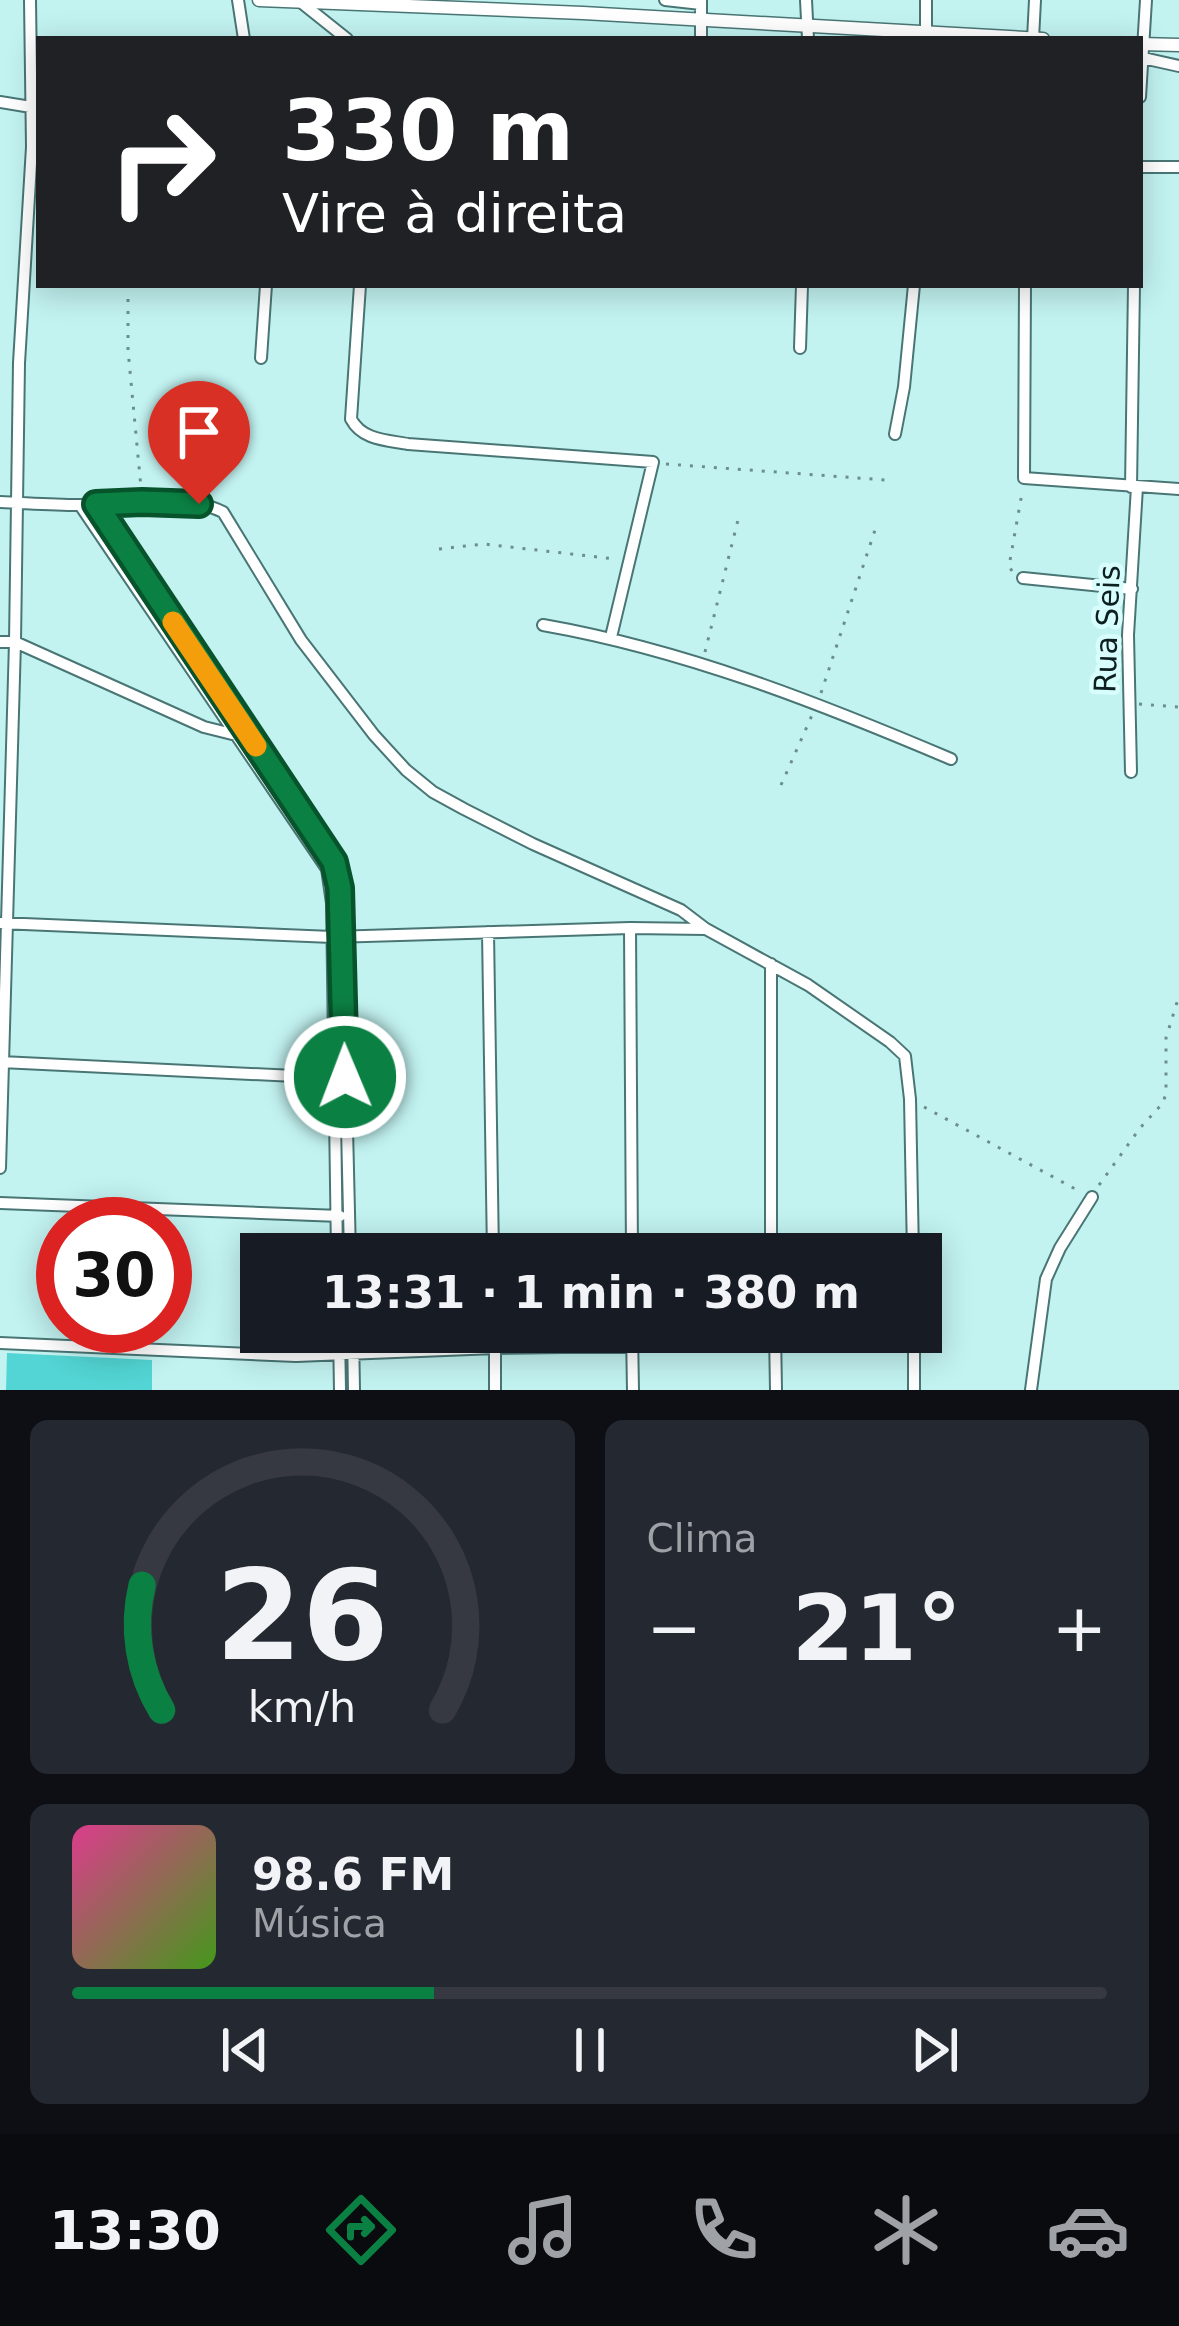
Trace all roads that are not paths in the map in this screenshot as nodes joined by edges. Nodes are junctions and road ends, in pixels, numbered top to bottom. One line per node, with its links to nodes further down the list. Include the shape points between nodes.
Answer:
1 (30, 0): 25 (street)
2 (238, 0): 15 (street)
3 (260, 0): 10 (street)
4 (664, 0): 9 (street)
5 (806, 0): 13 (street)
6 (926, 0): 14 (street)
7 (1035, 0): 18 (street)
8 (1147, 0): 19 (street)
9 (701, 2): 12 (street)
10 (302, 3): 11 (street); 16 (street)
11 (353, 3): 12 (street)
12 (701, 21): 13 (street); 17 (street)
13 (808, 32): 14 (street)
14 (925, 35)
15 (244, 36)
16 (342, 36)
17 (701, 36)
18 (1033, 36)
19 (1143, 38)
20 (1179, 45): 21 (street)
21 (1143, 48)
22 (1143, 48): 23 (street)
23 (1179, 66)
24 (0, 102): 25 (street)
25 (31, 106): 40 (street)
26 (1143, 167): 27 (street)
27 (1179, 167)
28 (266, 288): 35 (street)
29 (360, 288): 46 (street, via 351,418 359,432 408,444 653,462)
30 (802, 288): 34 (street)
31 (914, 288): 36 (street)
32 (1025, 288): 37 (street, via 1024,478)
33 (1134, 288): 37 (street, Rua Seis)
34 (800, 348)
35 (261, 358)
36 (895, 434)
37 (1134, 487): 38 (street); 44 (street, Rua Seis)
38 (1179, 489)
39 (0, 502): 40 (street)
40 (18, 503): 42 (street); 48 (street)
41 (96, 504): 42 (street); 50 (street); 56 (street, via 199,504 223,512 313,656 385,749 434,791)
42 (80, 505): 49 (street)
43 (1023, 578): 44 (street)
44 (1132, 589): 52 (street, Rua Seis)
45 (543, 625): 46 (street)
46 (610, 637): 51 (street, via 817,704)
47 (0, 642): 48 (street)
48 (15, 643): 49 (street); 53 (street)
49 (236, 736): 50 (street); 58 (street, via 327,868)
50 (252, 740): 58 (street, via 334,862)
51 (951, 759)
52 (1131, 772)
53 (6, 786): 54 (street)
54 (4, 924): 58 (street); 60 (street)
55 (630, 928): 56 (street); 57 (street); 69 (street)
56 (706, 929): 59 (street)
57 (488, 932): 58 (street); 68 (street)
58 (337, 937): 61 (street)
59 (771, 964): 70 (street); 71 (street, via 902,1051)
60 (2, 1062): 61 (street); 62 (street)
61 (339, 1077): 65 (street)
62 (0, 1168)
63 (1092, 1197): 85 (street, via 1046,1279)
64 (0, 1203): 65 (street)
65 (343, 1216): 66 (street); 67 (street)
66 (340, 1233)
67 (346, 1233)
68 (493, 1233)
69 (632, 1233)
70 (771, 1233)
71 (913, 1233)
72 (0, 1343): 78 (street)
73 (353, 1353): 78 (street); 80 (street)
74 (495, 1353): 81 (street)
75 (633, 1353): 82 (street)
76 (775, 1353): 83 (street)
77 (914, 1353): 84 (street)
78 (339, 1354): 79 (street)
79 (340, 1390)
80 (354, 1390)
81 (495, 1390)
82 (633, 1390)
83 (776, 1390)
84 (914, 1390)
85 (1031, 1390)

